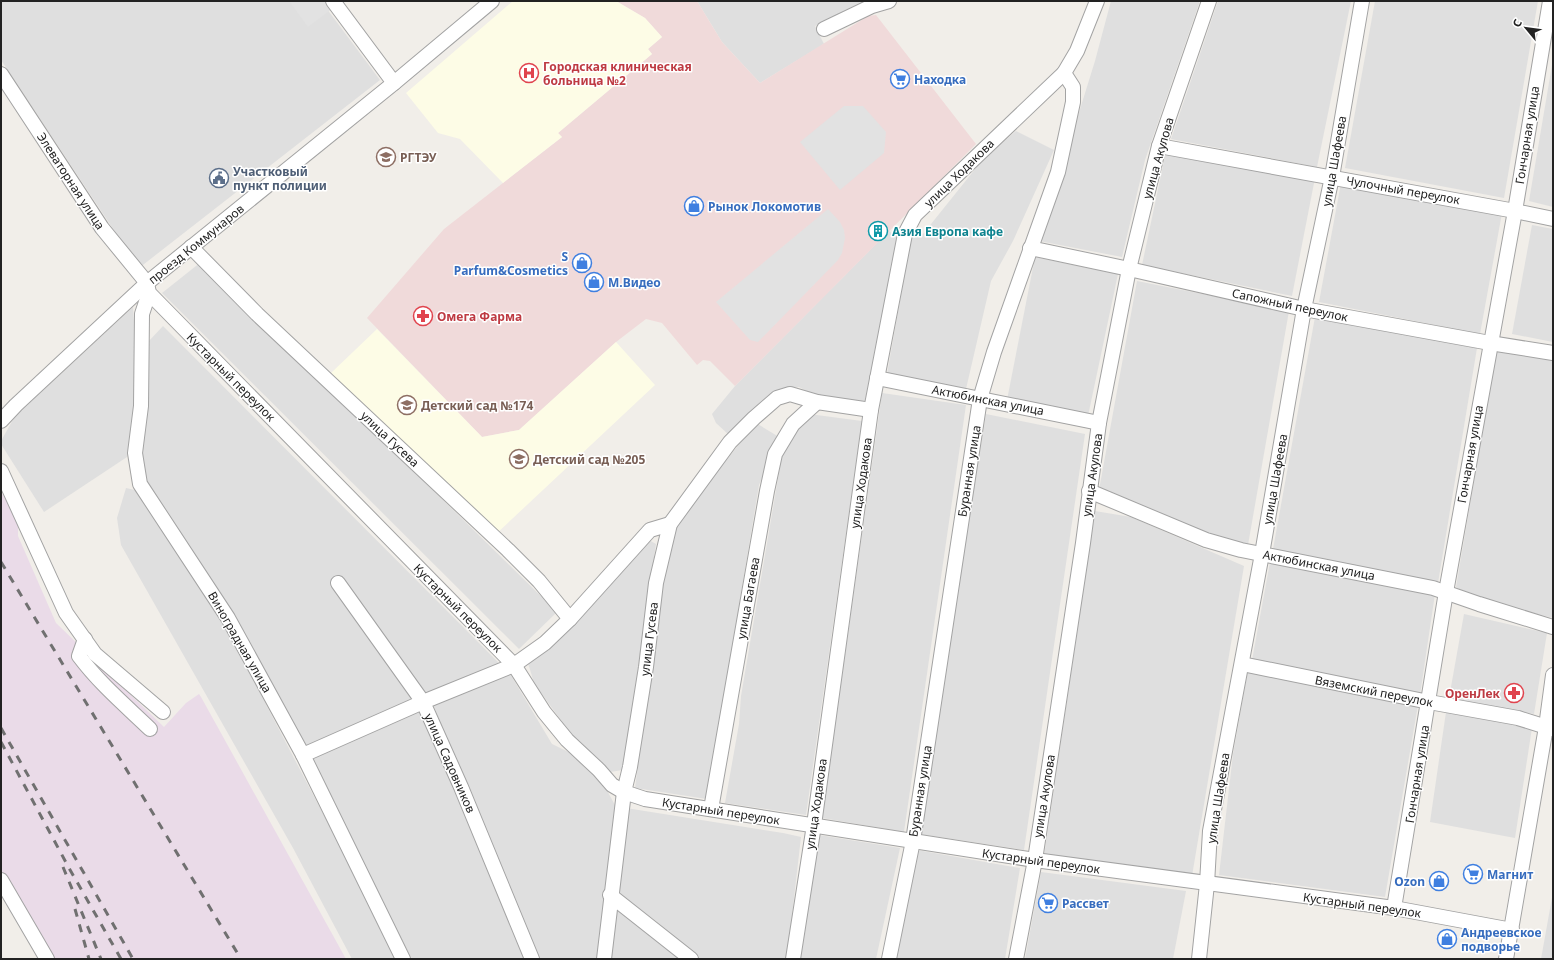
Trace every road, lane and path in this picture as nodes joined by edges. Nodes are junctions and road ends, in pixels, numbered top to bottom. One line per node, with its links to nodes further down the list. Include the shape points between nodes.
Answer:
1 (333, 1): 11 (street)
2 (492, 1): 11 (street, проезд Коммунаров)
3 (889, 1): 8 (street, via 872,6)
4 (1097, 1): 9 (street, via 1077,51)
5 (1209, 1): 12 (street, улица Акулова)
6 (1362, 1): 13 (street, улица Шафеева)
7 (1550, 1): 14 (street, Гончарная улица)
8 (824, 29)
9 (1064, 73): 17 (street, Буранная улица, via 1073,87 1073,102 1058,172); 23 (street, улица Ходакова, via 915,215 904,234)
10 (1, 74): 19 (street, Элеваторная улица, via 102,228)
11 (394, 83): 16 (street, проезд Коммунаров)
12 (1159, 146): 13 (street, Чулочный переулок); 18 (street, улица Акулова)
13 (1332, 177): 14 (street, Чулочный переулок); 20 (street, улица Шафеева)
14 (1515, 210): 15 (street, Чулочный переулок); 21 (street, Гончарная улица)
15 (1553, 219)
16 (191, 247): 19 (street, проезд Коммунаров); 35 (street, улица Гусева, via 257,314 508,550 539,581)
17 (1030, 248): 18 (street, Сапожный переулок); 24 (street, Буранная улица)
18 (1129, 269): 20 (street, Сапожный переулок); 28 (street, улица Акулова)
19 (148, 288): 27 (street, проезд Коммунаров); 39 (street, Кустарный переулок); 46 (street, Виноградная улица, via 142,314 141,406 135,453 140,484 228,618)
20 (1304, 309): 21 (street, Сапожный переулок); 32 (street, улица Шафеева)
21 (1490, 343): 22 (street, Сапожный переулок); 34 (street, Гончарная улица)
22 (1553, 353)
23 (877, 378): 24 (street, Актюбинская улица); 26 (street, улица Ходакова)
24 (980, 399): 28 (street, Актюбинская улица); 50 (street, Буранная улица)
25 (817, 402): 26 (street); 31 (street, улица Гусева, via 790,394 777,398 730,442); 48 (street, улица Багаева, via 793,424 775,454)
26 (871, 410): 49 (street, улица Ходакова)
27 (1, 421)
28 (1099, 423): 30 (street, улица Акулова)
29 (1, 471): 37 (street, via 66,612)
30 (1089, 491): 32 (street, Актюбинская улица, via 1206,540); 51 (street, улица Акулова)
31 (670, 524): 35 (street, via 650,530); 47 (street, улица Гусева, via 656,583 646,667)
32 (1262, 554): 34 (street, Актюбинская улица); 38 (street, улица Шафеева)
33 (338, 583): 41 (street, улица Садовников)
34 (1446, 592): 36 (street, Актюбинская улица); 42 (street, Гончарная улица)
35 (570, 619): 39 (street, via 545,643)
36 (1553, 627)
37 (85, 639): 43 (street, via 95,654); 45 (street, via 79,656 108,690)
38 (1242, 664): 42 (street, Вяземский переулок); 53 (street, улица Шафеева, via 1210,831)
39 (514, 665): 41 (street); 47 (street, Кустарный переулок, via 544,712 567,740 612,785)
40 (1553, 675): 44 (street)
41 (423, 702): 46 (street); 59 (street, улица Садовников)
42 (1429, 702): 44 (street, Вяземский переулок, via 1518,718); 55 (street, Гончарная улица)
43 (163, 712)
44 (1549, 728): 56 (street)
45 (150, 729)
46 (303, 756): 58 (street, Виноградная улица)
47 (624, 792): 48 (street, Кустарный переулок, via 645,799); 54 (street, улица Гусева)
48 (712, 809): 49 (street, Кустарный переулок)
49 (814, 825): 50 (street, Кустарный переулок); 62 (street, улица Ходакова)
50 (913, 841): 51 (street, Кустарный переулок); 63 (street, Буранная улица)
51 (1035, 860): 53 (street, Кустарный переулок); 64 (street, улица Акулова)
52 (1, 880): 57 (street)
53 (1207, 884): 55 (street, Кустарный переулок); 65 (street, улица Шафеева)
54 (610, 895): 60 (street, улица Гусева); 61 (street)
55 (1394, 908): 56 (street, Кустарный переулок)
56 (1512, 930): 66 (street)
57 (47, 959)
58 (403, 959)
59 (532, 959)
60 (604, 959)
61 (691, 959)
62 (793, 959)
63 (890, 959)
64 (1016, 959)
65 (1198, 959)
66 (1506, 959)

